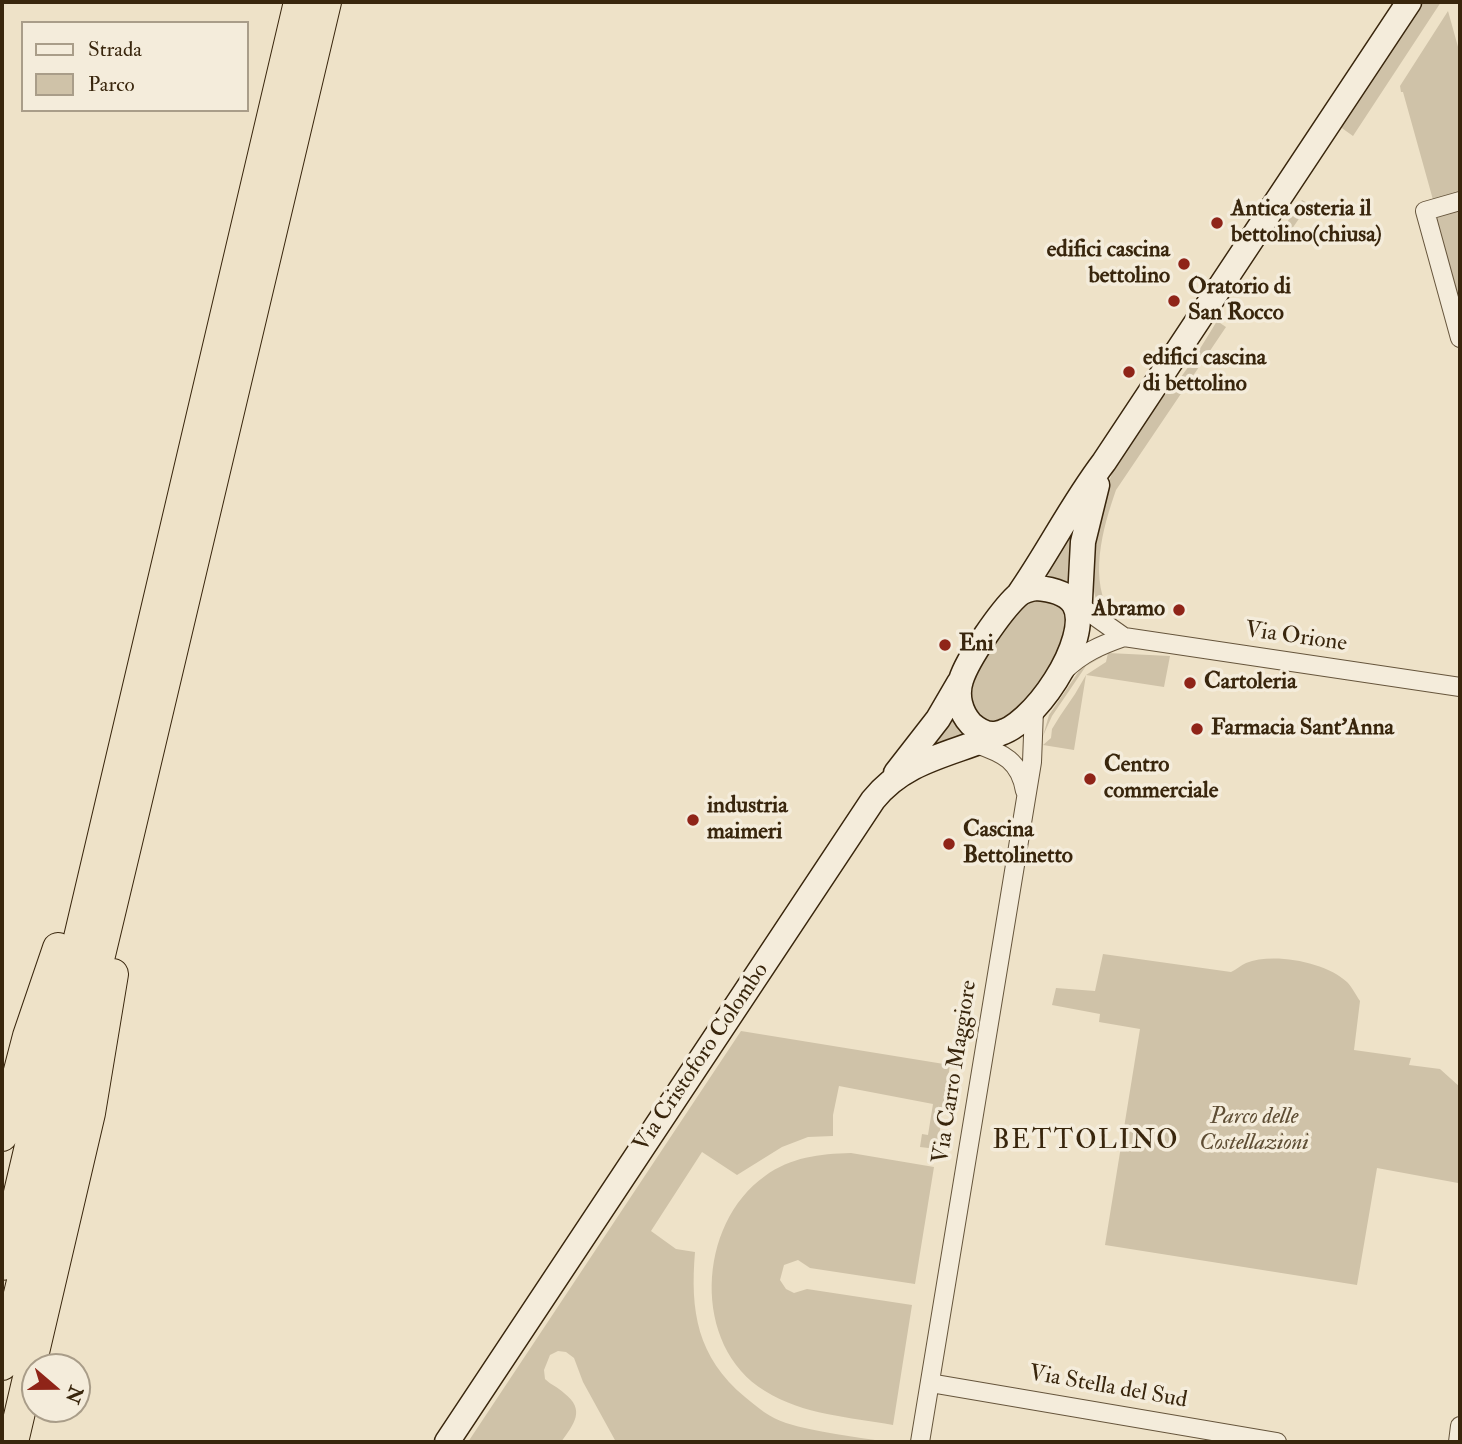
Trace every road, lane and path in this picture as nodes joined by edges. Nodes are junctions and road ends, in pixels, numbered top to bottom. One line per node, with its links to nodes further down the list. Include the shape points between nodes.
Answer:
1 (299, 2): 8 (highway)
2 (326, 2): 7 (highway)
3 (1409, 2): 6 (main road)
4 (1460, 201): 5 (street, via 1425,211)
5 (1460, 338)
6 (1104, 462): 9 (main road); 10 (main road, via 1086,525)
7 (213, 473): 21 (highway); 24 (highway, via 200,570 134,857 90,1113)
8 (183, 493): 19 (highway, via 71,905 28,1036); 20 (highway)
9 (1018, 594): 10 (main road, via 1036,588 1053,590); 12 (main road)
10 (1075, 609): 11 (street); 13 (main road, Via Cristoforo Colombo)
11 (1124, 637): 13 (street, via 1083,655); 14 (street, Via Orione)
12 (961, 679): 16 (main road, via 960,705 970,723); 17 (main road, via 938,719)
13 (1057, 679): 15 (main road, Via Cristoforo Colombo)
14 (1460, 687)
15 (1034, 710): 16 (main road, Via Cristoforo Colombo); 18 (street, Via Carro Maggiore)
16 (990, 740): 17 (main road, Via Cristoforo Colombo); 18 (street, via 1021,773)
17 (890, 780): 25 (main road, Via Cristoforo Colombo)
18 (1026, 797): 22 (street, Via Carro Maggiore)
19 (2, 1136)
20 (2, 1265)
21 (2, 1365)
22 (930, 1383): 26 (street, Via Carro Maggiore); 27 (street, Via Stella del Sud)
23 (1460, 1426): 28 (street)
24 (13, 1442)
25 (447, 1442)
26 (920, 1442)
27 (1278, 1442)
28 (1458, 1442)

